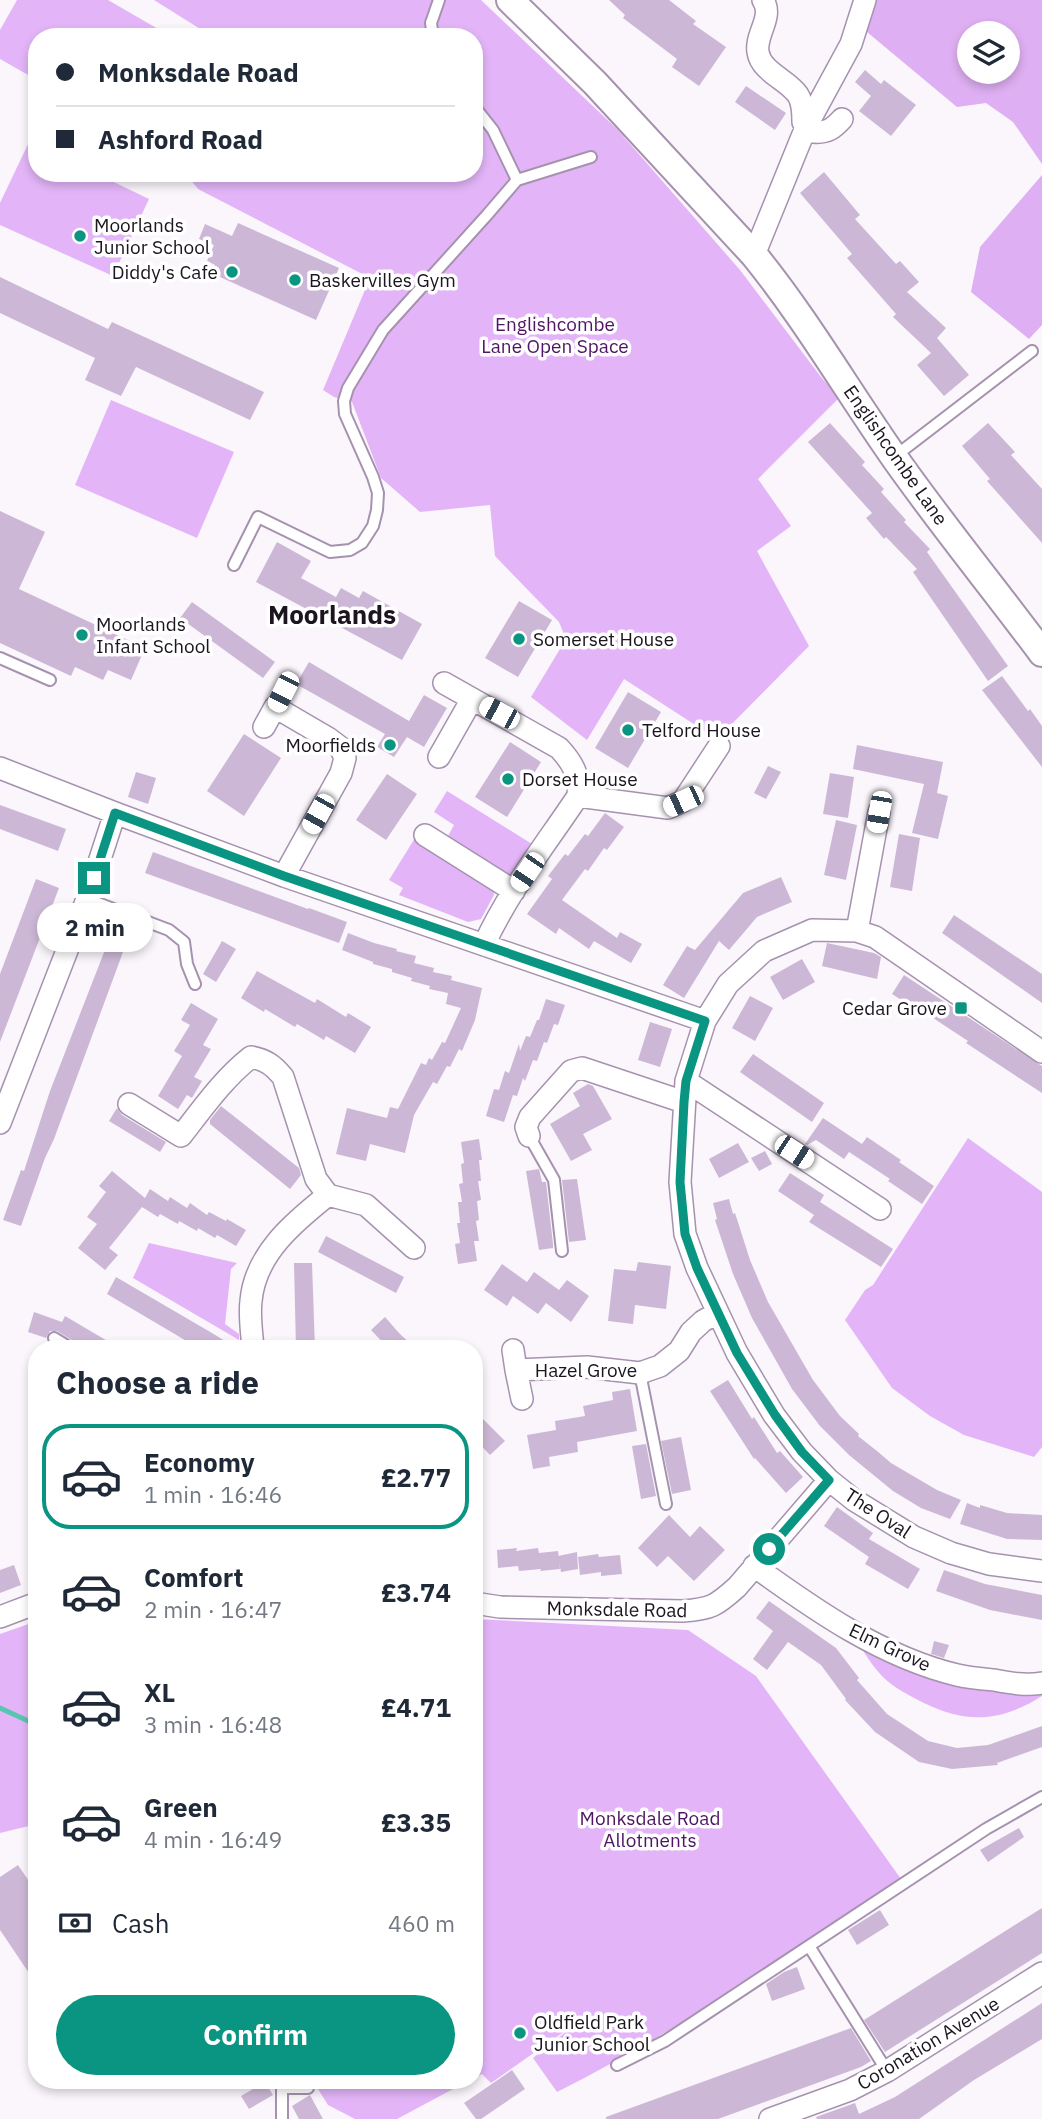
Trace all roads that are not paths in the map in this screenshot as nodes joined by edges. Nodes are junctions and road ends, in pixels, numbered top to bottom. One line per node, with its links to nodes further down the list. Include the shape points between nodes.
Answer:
1 (439, 0): 5 (lane)
2 (511, 0): 11 (street, Englishcombe Lane)
3 (763, 0): 8 (street, via 765,17 758,51 762,62 798,95)
4 (865, 0): 8 (street, via 851,44)
5 (432, 28)
6 (483, 117): 10 (lane)
7 (842, 119): 8 (street, via 824,133)
8 (807, 127): 11 (street)
9 (591, 156): 10 (lane)
10 (517, 180): 14 (lane, via 383,330 348,388 345,414 377,493 373,526 362,543 330,552 258,517)
11 (754, 255): 13 (street, Englishcombe Lane)
12 (1032, 351): 13 (lane)
13 (894, 457): 15 (street, Englishcombe Lane)
14 (234, 565)
15 (1042, 653)
16 (0, 658): 17 (lane)
17 (50, 680)
18 (444, 683): 19 (street)
19 (472, 699): 22 (street); 24 (street, via 559,748 576,772)
20 (264, 727): 28 (street, via 279,699 340,747 345,758)
21 (719, 746): 24 (street, via 683,801 668,808)
22 (439, 757)
23 (0, 768): 26 (street)
24 (578, 796): 29 (street)
25 (879, 812): 31 (street)
26 (115, 813): 28 (street); 30 (street)
27 (425, 835): 29 (street)
28 (284, 876): 32 (street)
29 (514, 891): 32 (street)
30 (88, 899): 33 (lane, via 169,930 184,942); 38 (street)
31 (857, 932): 34 (street, The Oval, via 812,930 764,951 727,984); 35 (street, The Oval, via 875,937)
32 (484, 945): 34 (street)
33 (195, 984)
34 (705, 1021): 36 (street, The Oval)
35 (1042, 1052)
36 (685, 1092): 39 (street, via 582,1068 571,1071 530,1116); 41 (street); 44 (street, The Oval, via 680,1182 685,1234)
37 (129, 1104): 40 (street, via 181,1136 235,1069 251,1057 264,1060 283,1077 316,1179)
38 (0, 1123)
39 (529, 1136): 43 (lane, via 554,1180)
40 (328, 1195): 42 (street, via 366,1205); 47 (street, via 283,1235 259,1266 251,1301)
41 (880, 1209)
42 (414, 1248)
43 (562, 1251)
44 (717, 1312): 48 (street, Hazel Grove, via 691,1332 679,1351 660,1366); 50 (street, The Oval, via 775,1415)
45 (54, 1338): 46 (lane)
46 (57, 1340)
47 (253, 1340)
48 (640, 1373): 49 (street, Hazel Grove, via 514,1360); 51 (lane)
49 (522, 1399)
50 (829, 1480): 52 (street, Monksdale Road); 53 (street, The Oval, via 914,1537 951,1553)
51 (666, 1504)
52 (754, 1566): 54 (street, Monksdale Road, via 737,1587 706,1609); 57 (street, Elm Grove, via 846,1627 923,1665 958,1675)
53 (1042, 1571)
54 (483, 1604)
55 (28, 1606): 56 (street)
56 (0, 1617)
57 (1042, 1684)
58 (1042, 1797): 59 (lane)
59 (810, 1946): 61 (lane, via 665,2041); 62 (lane)
60 (1042, 1973): 62 (street, Coronation Avenue)
61 (618, 2065)
62 (887, 2071): 65 (street, Coronation Avenue, via 850,2090)
63 (282, 2089): 64 (lane)
64 (282, 2119)
65 (770, 2119)

